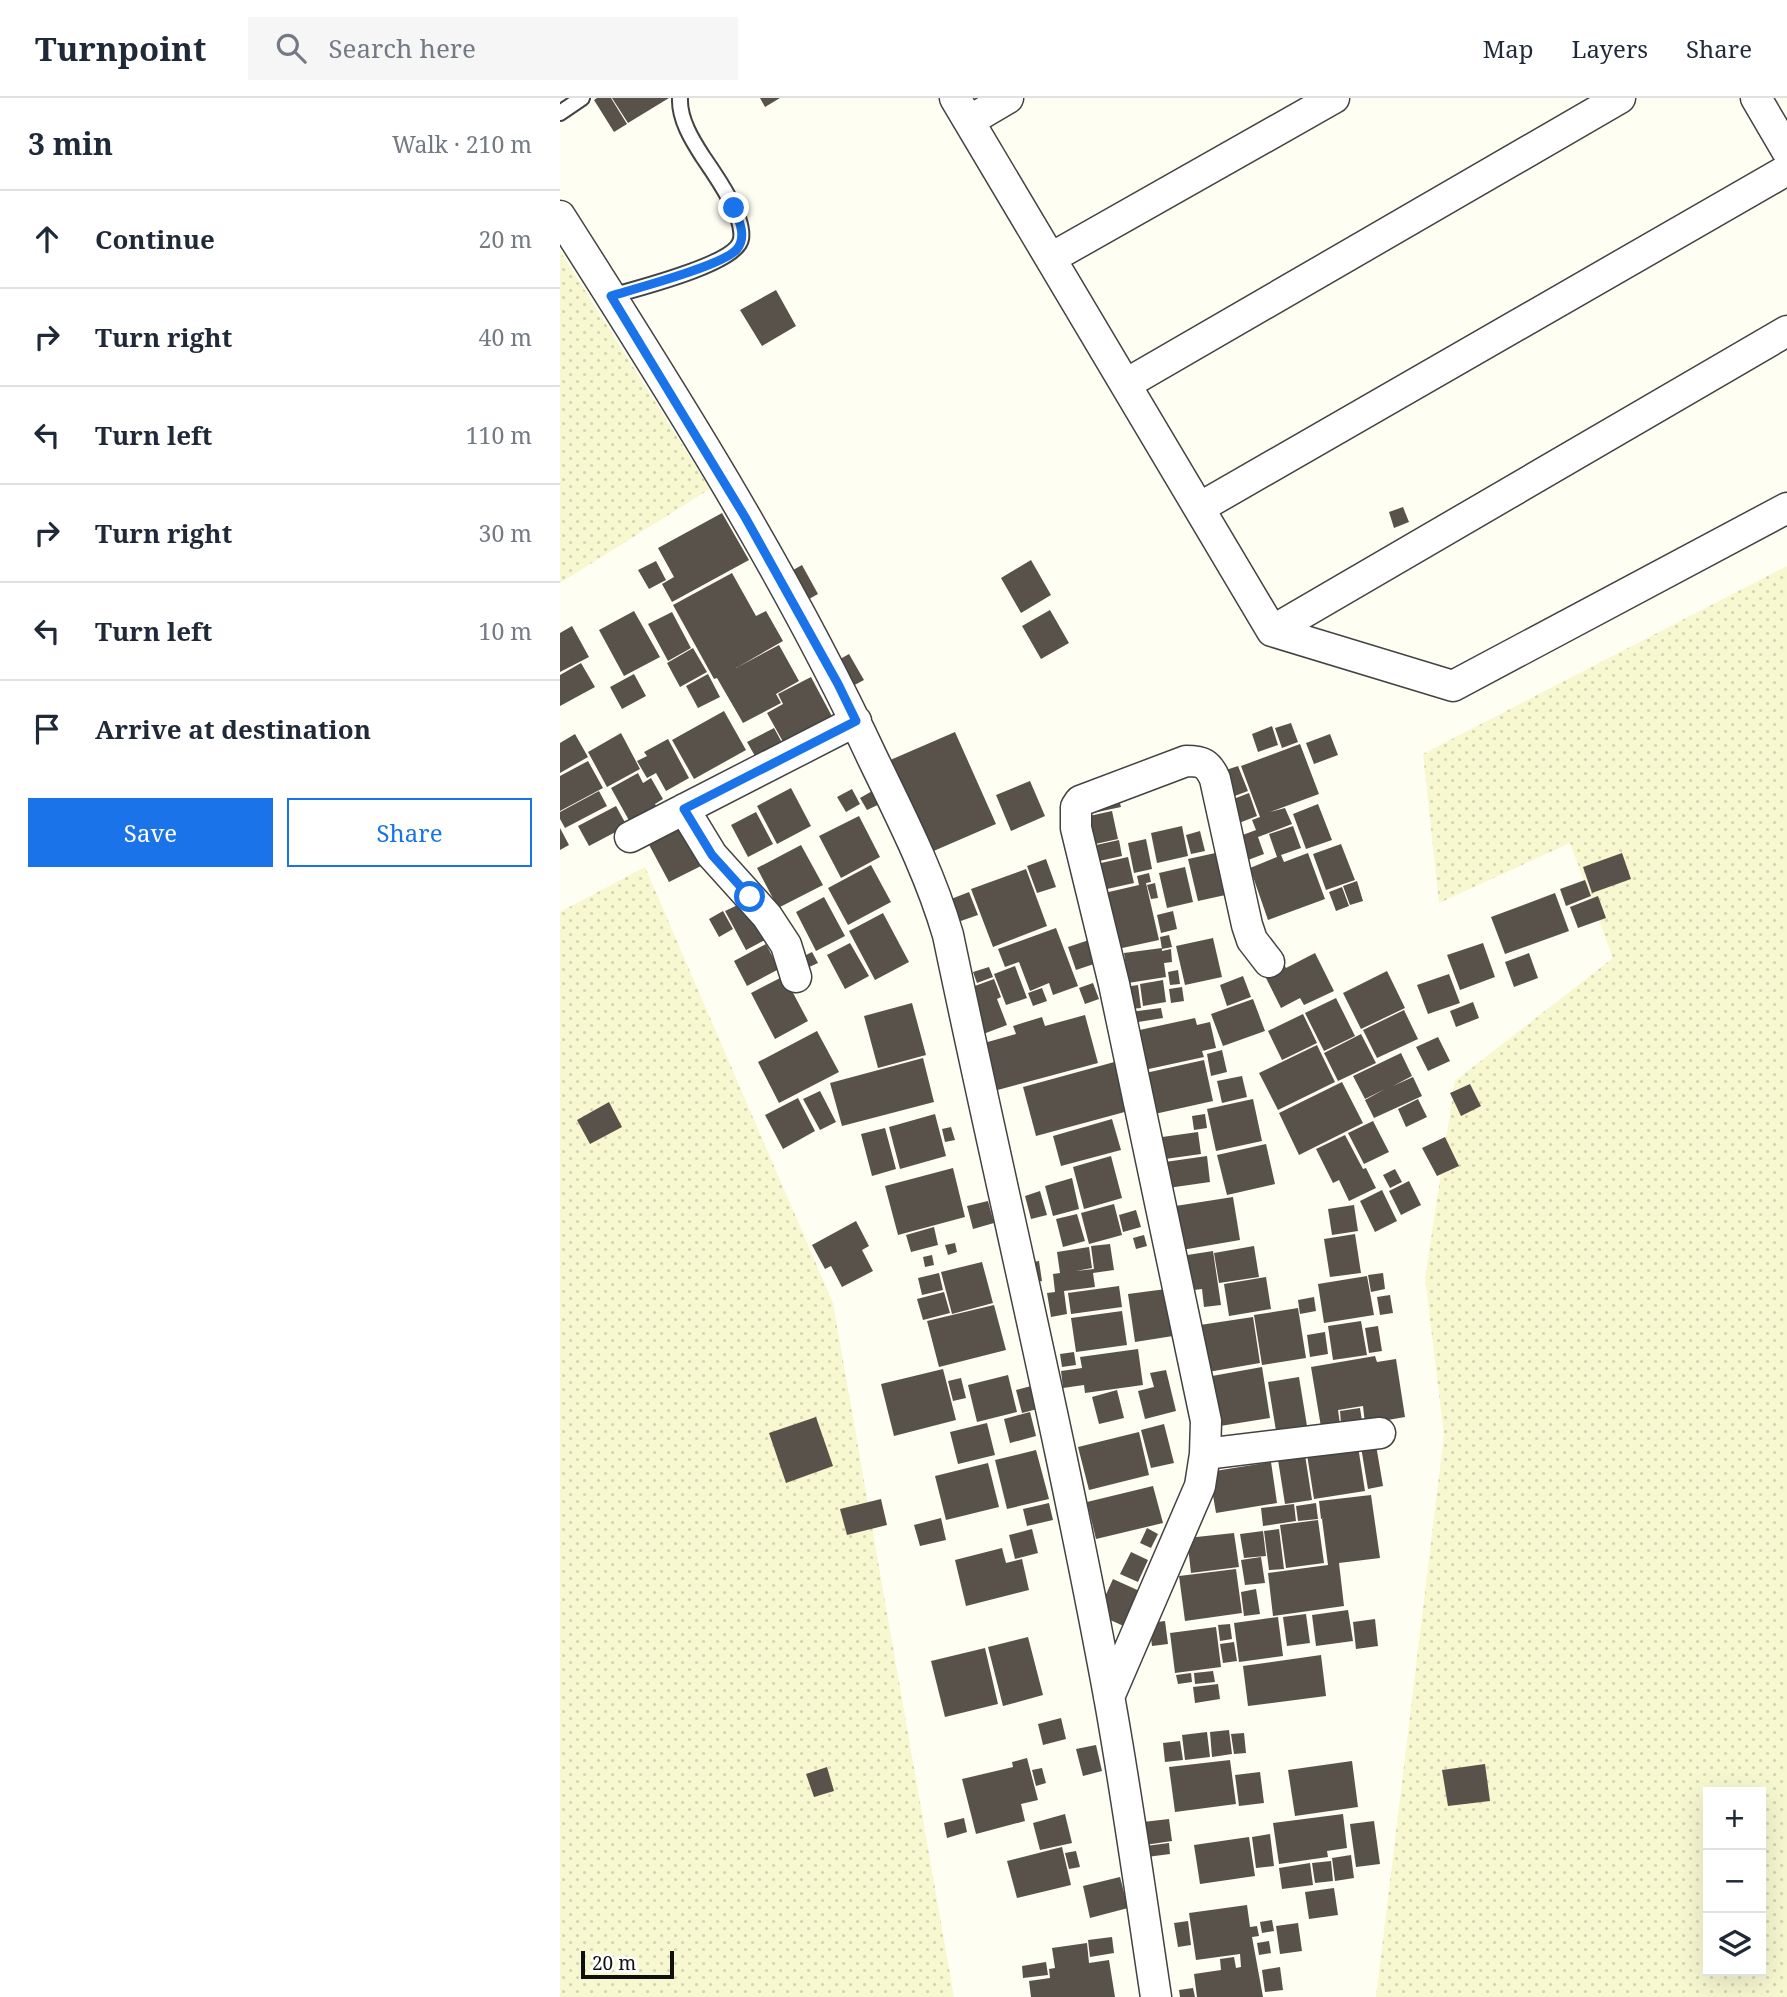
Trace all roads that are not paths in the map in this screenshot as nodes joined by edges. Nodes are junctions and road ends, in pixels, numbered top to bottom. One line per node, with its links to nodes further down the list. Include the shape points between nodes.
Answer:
1 (582, 98): 8 (lane)
2 (680, 98): 13 (lane, via 684,123 741,226 738,249 667,280)
3 (1008, 98): 7 (street)
4 (1334, 98): 12 (street)
5 (1620, 98): 15 (street)
6 (1756, 98): 9 (street)
7 (962, 110): 12 (street)
8 (560, 113)
9 (1787, 151)
10 (1787, 170): 16 (street)
11 (560, 216): 13 (street)
12 (1051, 258): 15 (street)
13 (611, 296): 19 (street, via 745,517)
14 (1787, 331): 18 (street)
15 (1126, 384): 16 (street)
16 (1199, 508): 18 (street)
17 (1787, 508): 18 (street, via 1453,686)
18 (1272, 631)
19 (856, 721): 20 (street); 26 (street, via 927,874 948,935)
20 (684, 809): 21 (street); 23 (street, via 712,855 767,916 786,945)
21 (630, 836)
22 (1269, 962): 25 (street, via 1247,925 1210,767 1202,761 1186,761 1080,801 1076,828 1203,1397)
23 (796, 977)
24 (1380, 1433): 25 (street)
25 (1205, 1454): 26 (street, via 1192,1508)
26 (1109, 1697): 27 (street)
27 (1156, 1997)

